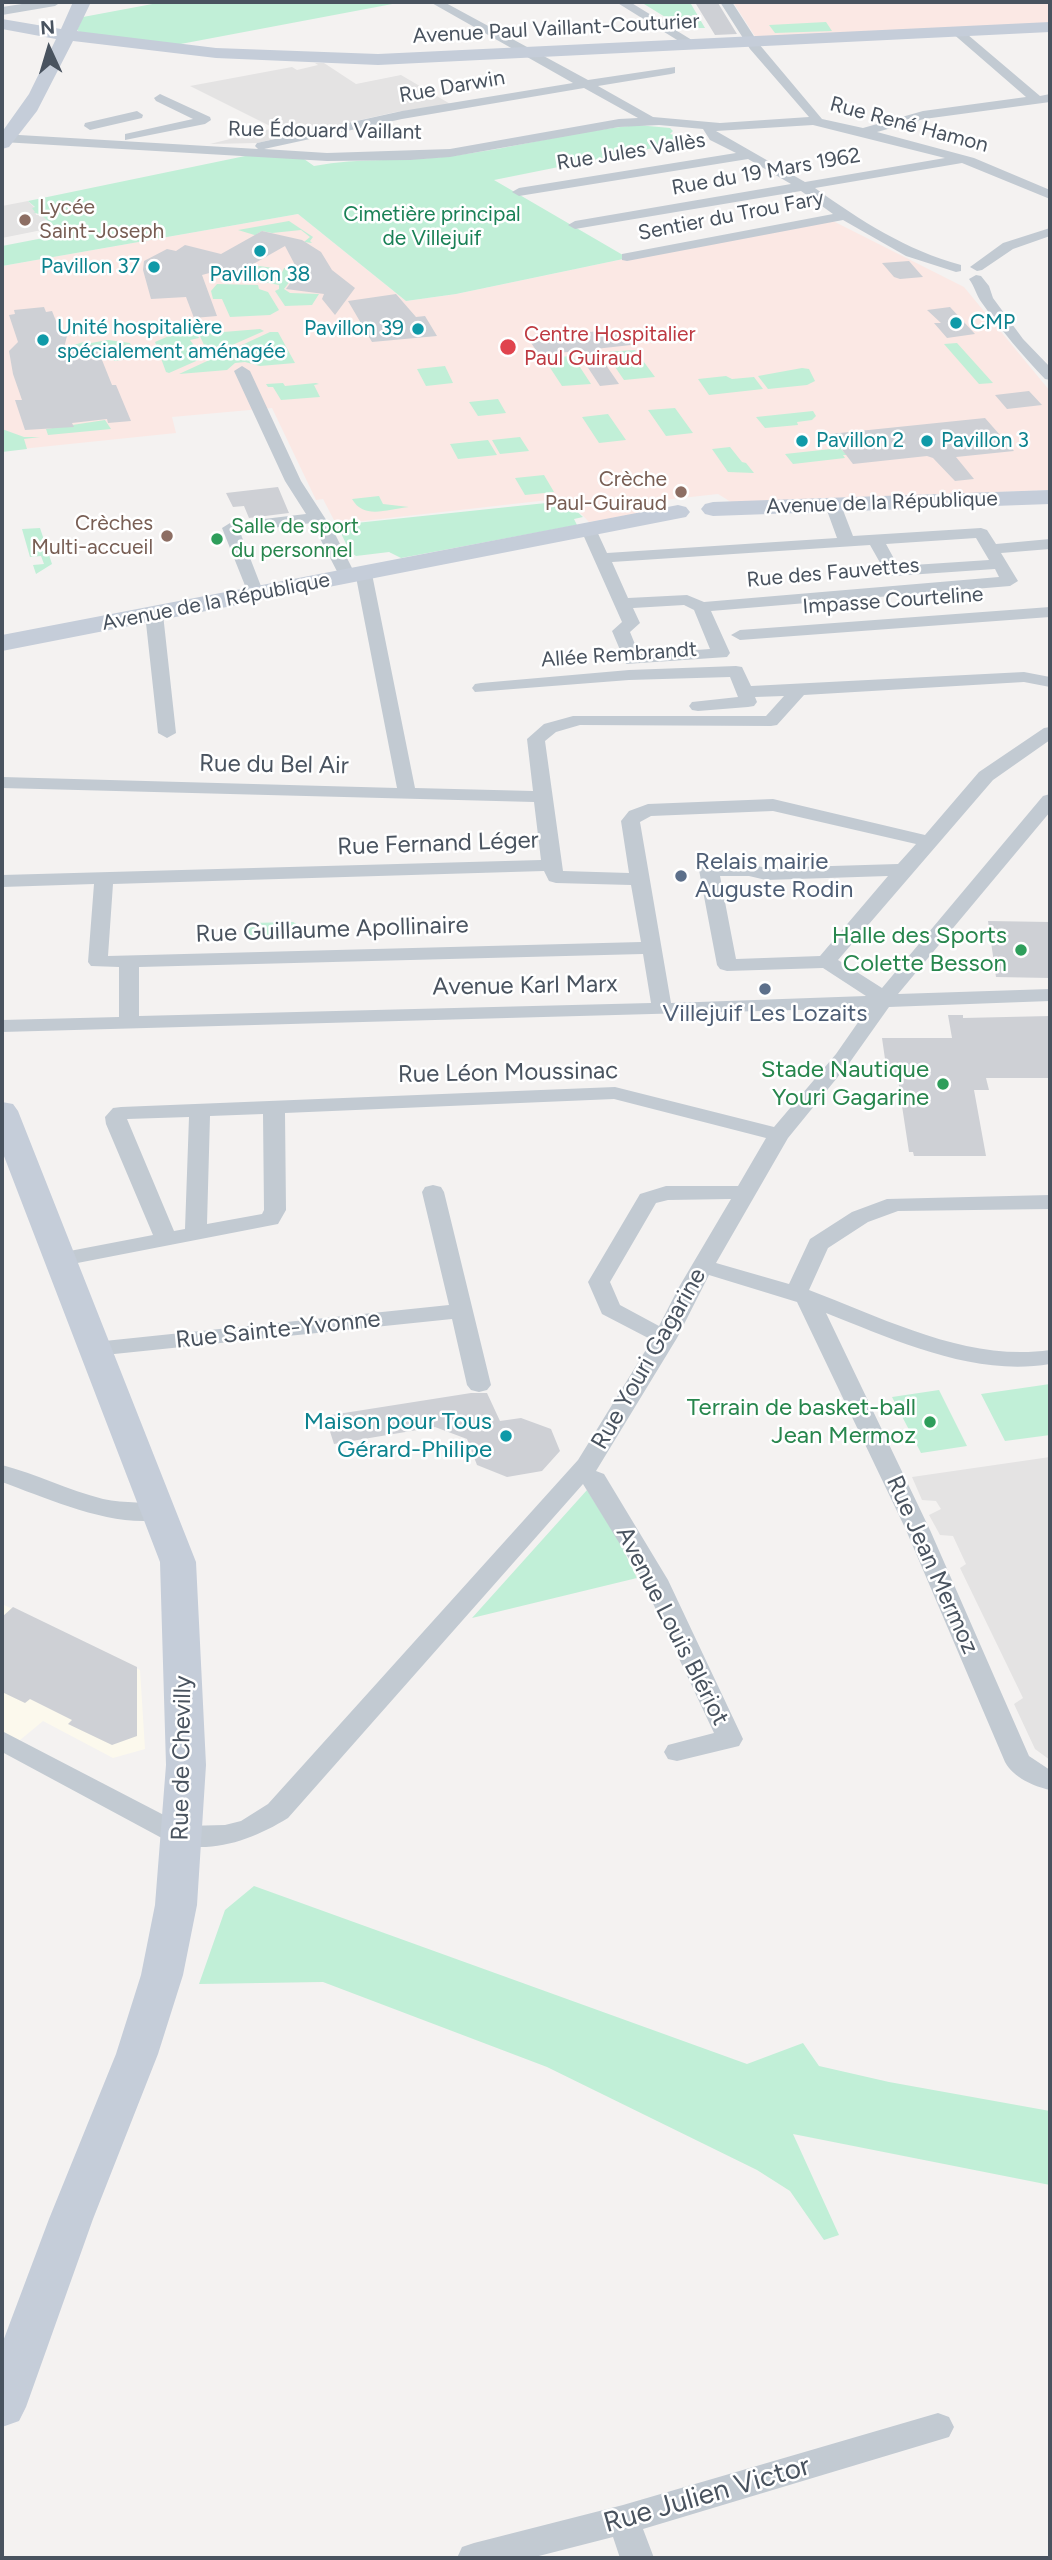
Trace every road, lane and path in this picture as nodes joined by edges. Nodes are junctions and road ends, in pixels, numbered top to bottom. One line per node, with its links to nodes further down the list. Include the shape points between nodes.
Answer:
1 (55, 2): 6 (street)
2 (82, 2): 10 (main road)
3 (436, 2): 13 (street)
4 (622, 2): 12 (street)
5 (726, 2): 11 (street, Rue René Hamon)
6 (2, 11)
7 (2, 24): 10 (main road, Avenue Paul Vaillant-Couturier)
8 (1050, 27): 9 (main road, Avenue Paul Vaillant-Couturier)
9 (957, 32): 11 (main road, Avenue Paul Vaillant-Couturier); 18 (street)
10 (65, 36): 13 (main road, Avenue Paul Vaillant-Couturier, via 167,50 291,59); 27 (main road, via 39,97)
11 (751, 42): 12 (main road, Avenue Paul Vaillant-Couturier); 21 (street, Rue René Hamon, via 816,118)
12 (694, 45): 13 (main road, Avenue Paul Vaillant-Couturier)
13 (527, 54): 15 (street)
14 (671, 70): 15 (street, Rue Darwin)
15 (584, 84): 20 (street); 29 (street, Rue Darwin, via 402,115)
16 (160, 98): 26 (street, via 205,120)
17 (1050, 98): 18 (street)
18 (1036, 99): 25 (street, via 923,115)
19 (137, 116): 22 (street)
20 (650, 120): 24 (street, Rue Édouard Vaillant); 29 (street, Rue Édouard Vaillant, via 410,156)
21 (813, 121): 24 (street, Rue Édouard Vaillant); 25 (street, Rue René Hamon)
22 (112, 122): 23 (street); 26 (street)
23 (90, 126)
24 (707, 128): 30 (street)
25 (863, 132): 31 (street, Rue René Hamon)
26 (134, 136): 28 (street)
27 (4, 140): 28 (street, Rue Édouard Vaillant)
28 (103, 143): 29 (street, Rue Édouard Vaillant)
29 (243, 152)
30 (748, 155): 32 (street); 33 (street, Rue Jules Vallès)
31 (964, 159): 32 (street, Rue du 19 Mars 1962); 34 (street, Rue René Hamon)
32 (803, 187): 35 (street); 36 (street, Rue du 19 Mars 1962)
33 (520, 192)
34 (1050, 195)
35 (843, 216): 38 (street, Sentier du Trou Fary); 39 (street, via 930,262 956,268 952,272 957,277)
36 (575, 225)
37 (1050, 232): 39 (street, via 1008,246)
38 (627, 257)
39 (977, 273): 41 (street, via 986,299)
40 (242, 371): 42 (street)
41 (1050, 376)
42 (260, 410): 45 (street, via 293,481)
43 (1050, 497): 44 (main road, Avenue de la République)
44 (833, 505): 46 (main road, Avenue de la République, via 713,509 713,514 700,519 678,512); 48 (street)
45 (317, 518): 52 (street); 53 (street, via 230,528)
46 (589, 530): 51 (street); 52 (main road, Avenue de la République)
47 (875, 540): 48 (street); 50 (street, via 981,533); 50 (street, via 893,571)
48 (847, 541): 51 (street)
49 (1050, 544): 50 (street)
50 (995, 556): 55 (street, Rue des Fauvettes, via 1010,581)
51 (601, 558): 54 (street)
52 (356, 575): 53 (main road, Avenue de la République); 68 (street)
53 (256, 594): 57 (main road, Avenue de la République)
54 (623, 603): 55 (street, Rue des Fauvettes, via 687,600); 55 (street, via 631,623 621,631 632,660 721,653)
55 (701, 607)
56 (1050, 611): 58 (street, Impasse Courteline)
57 (155, 614): 59 (main road, Avenue de la République); 66 (street)
58 (740, 635)
59 (2, 643)
60 (1050, 682): 62 (street, via 1024,677)
61 (481, 688): 63 (street, Allée Rembrandt, via 629,674 736,671)
62 (799, 690): 63 (street); 69 (street, Rue Fernand Léger, via 771,721 579,720 550,728 536,739)
63 (745, 692): 64 (street, via 748,702)
64 (698, 706)
65 (1050, 732): 71 (street, via 991,771)
66 (167, 733)
67 (2, 783): 68 (street, Rue du Bel Air)
68 (407, 793): 69 (street, Rue du Bel Air)
69 (545, 797): 72 (street, Rue Fernand Léger)
70 (1050, 800): 80 (street, Rue Youri Gagarine)
71 (928, 841): 73 (street); 75 (street, via 773,805 648,810 630,821)
72 (551, 865): 74 (street, Rue Fernand Léger); 75 (street, via 562,879)
73 (903, 870): 78 (street); 78 (street, via 766,874 709,870 727,965)
74 (104, 877): 76 (street, Rue Fernand Léger); 79 (street, Rue Guillaume Apollinaire, via 98,962)
75 (640, 878): 77 (street)
76 (2, 881)
77 (653, 948): 79 (street, Rue Guillaume Apollinaire); 82 (street)
78 (830, 956): 80 (street, via 870,988)
79 (129, 962): 83 (street)
80 (888, 993): 81 (street, Avenue Karl Marx); 82 (street, Avenue Karl Marx); 88 (street, Rue Youri Gagarine, via 843,1058)
81 (1050, 995)
82 (662, 1009): 83 (street, Avenue Karl Marx)
83 (129, 1023): 84 (street, Avenue Karl Marx)
84 (2, 1026)
85 (274, 1107): 86 (street, Rue Léon Moussinac); 88 (street, Rue Léon Moussinac, via 615,1093); 92 (street, via 272,1216)
86 (200, 1110): 92 (street); 93 (street, Rue Léon Moussinac, via 127,1112 116,1117)
87 (2, 1111): 94 (main road, Rue de Chevilly)
88 (779, 1135): 90 (street, Rue Youri Gagarine)
89 (433, 1192): 97 (street)
90 (747, 1192): 95 (street, Rue Youri Gagarine); 98 (street, via 666,1193 648,1199 599,1282 610,1309)
91 (1050, 1202): 96 (street, via 895,1204 859,1217 818,1244)
92 (196, 1233): 93 (street)
93 (166, 1238): 94 (street)
94 (62, 1259): 99 (main road, Rue de Chevilly)
95 (703, 1266): 96 (street); 98 (street, Rue Youri Gagarine)
96 (801, 1296): 100 (street, via 1002,1361); 107 (street, Rue Jean Mermoz, via 918,1530 1018,1762)
97 (462, 1311): 99 (street, Rue Sainte-Yvonne); 101 (street)
98 (665, 1338): 103 (street, Rue Youri Gagarine)
99 (95, 1349): 104 (main road, Rue de Chevilly)
100 (1050, 1357)
101 (479, 1385)
102 (2, 1473): 104 (street, via 118,1511)
103 (580, 1473): 106 (street, Avenue Louis Blériot, via 595,1480 655,1580 730,1739); 108 (street, Rue Youri Gagarine, via 278,1811 250,1828 225,1835)
104 (160, 1512): 108 (main road, Rue de Chevilly, via 178,1562 181,1603 186,1765)
105 (2, 1740): 108 (street)
106 (677, 1752)
107 (1050, 1780)
108 (181, 1836): 109 (main road, Rue de Chevilly, via 176,1905 162,1975)
109 (2, 2407)
110 (938, 2427): 111 (street, Rue Julien Victor)
111 (623, 2520): 112 (street, Rue Julien Victor); 113 (street)
112 (474, 2558)
113 (637, 2558)

